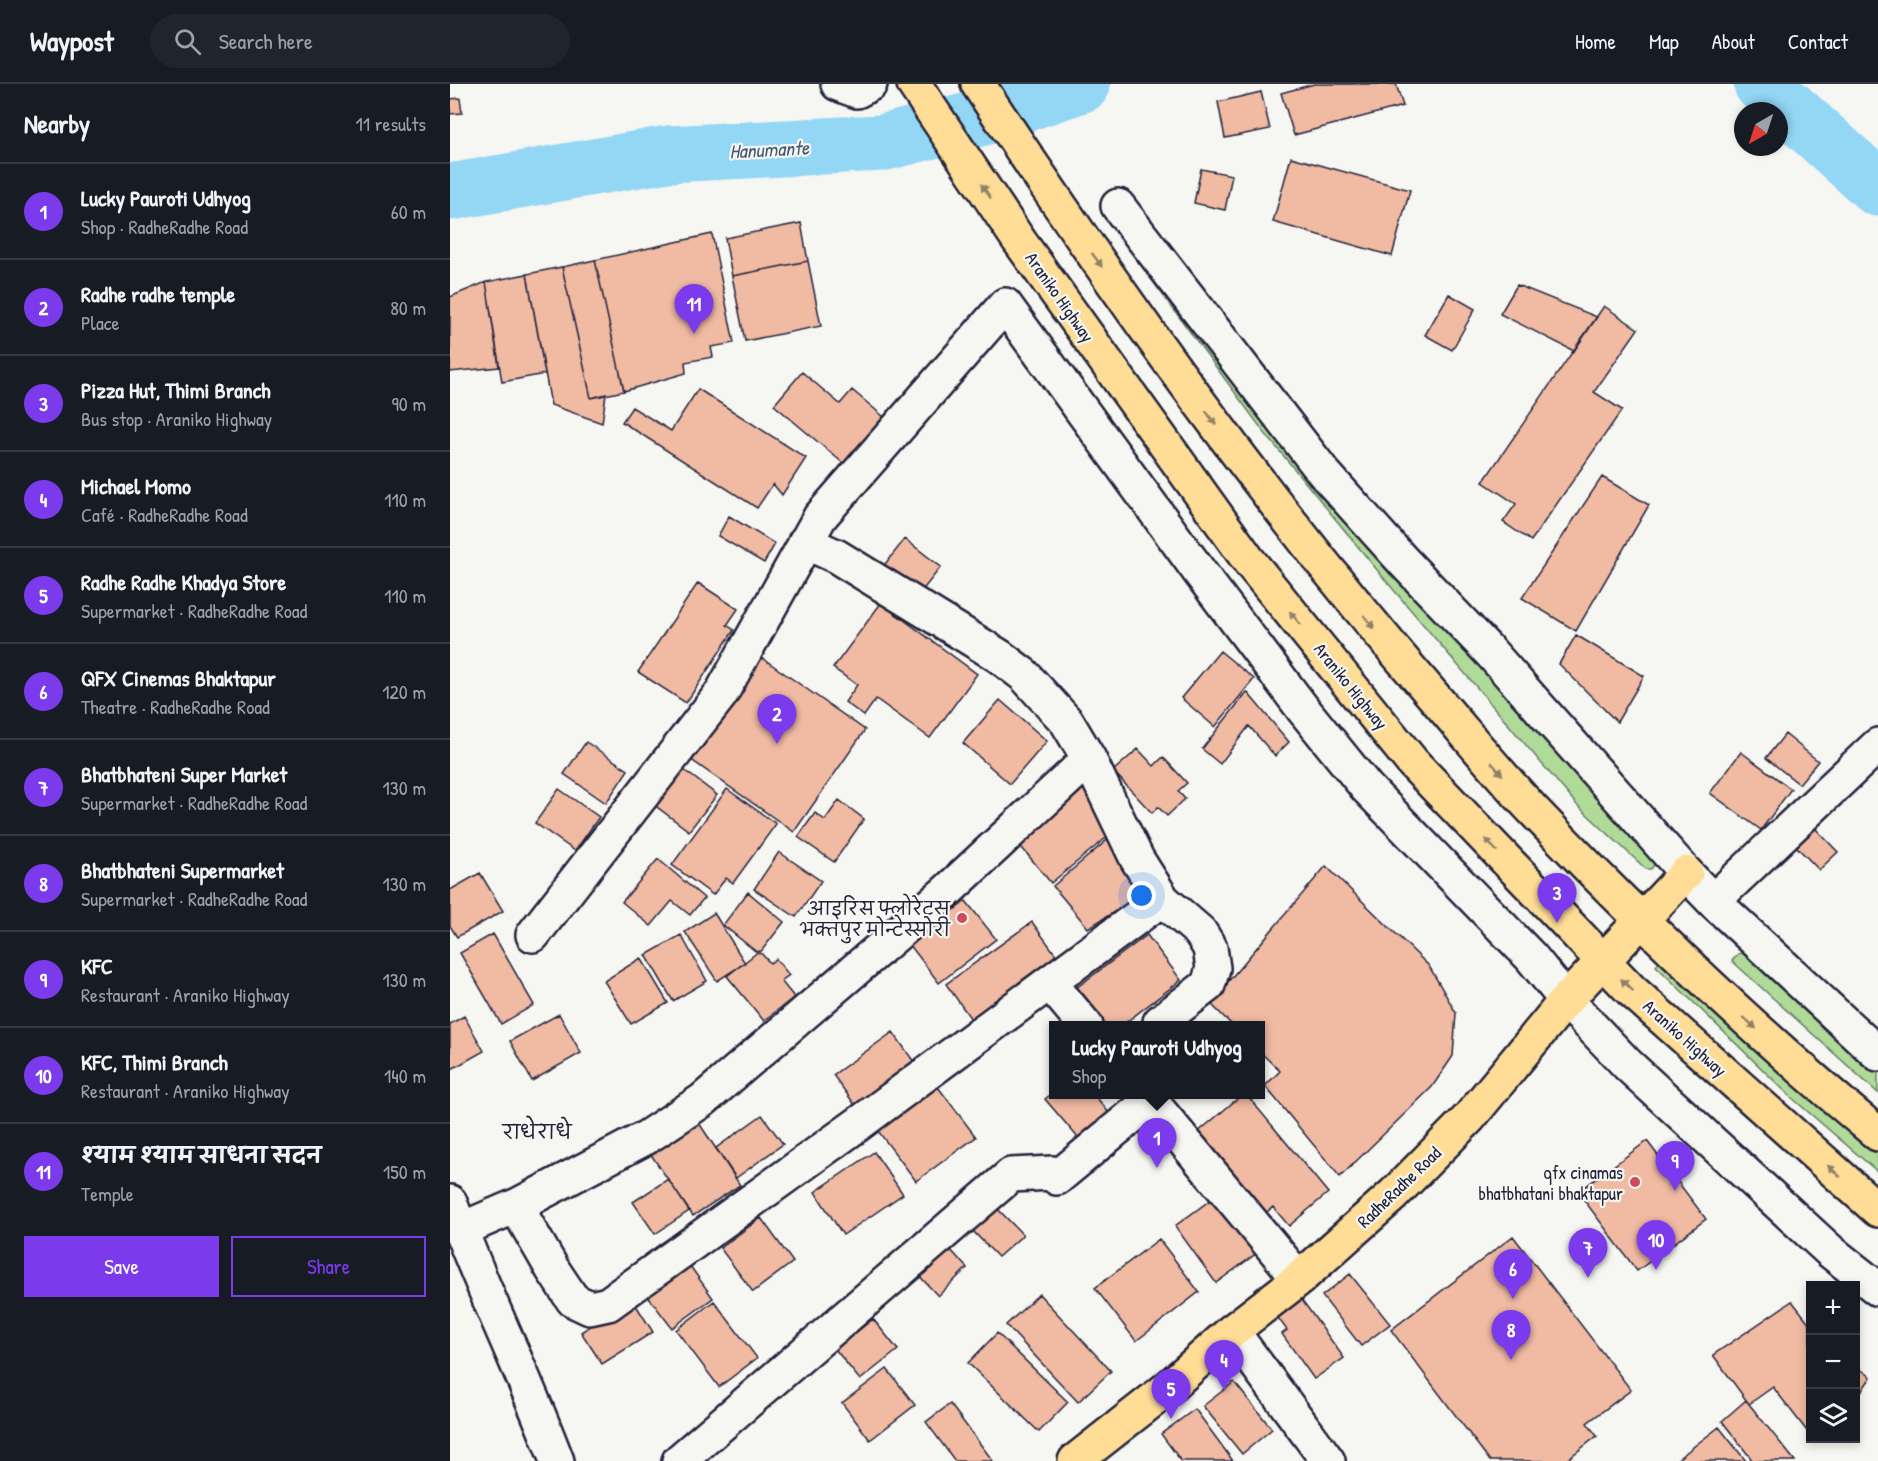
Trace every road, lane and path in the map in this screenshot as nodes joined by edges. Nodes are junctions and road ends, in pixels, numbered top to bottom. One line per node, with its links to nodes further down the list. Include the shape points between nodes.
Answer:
1 (838, 84): 2 (street, via 857,92)
2 (870, 84)
3 (914, 84): 14 (main road, Araniko Highway, one-way to 3, via 1413,763 1242,551 1018,240)
4 (978, 84): 12 (main road, one-way to 12, via 1063,213 1236,454 1376,630 1530,807)
5 (1118, 206): 9 (street, via 1324,473 1491,653)
6 (805, 542): 8 (street, via 836,556 1024,675 1066,722); 13 (street, via 721,694); 16 (street, via 820,517 1005,305 1201,574 1359,780 1531,957)
7 (1878, 745): 11 (street)
8 (1089, 759): 10 (street, via 1137,859); 23 (street, via 946,892 703,1100 647,1137)
9 (1686, 873): 11 (street); 12 (main road, RadheRadhe Road)
10 (1163, 900): 15 (street); 18 (street, via 1200,932 1210,948 1213,968 1208,985)
11 (1713, 901): 19 (street)
12 (1642, 920): 14 (main road, RadheRadhe Road); 22 (main road, one-way to 22, via 1750,1024)
13 (533, 936)
14 (1602, 961): 16 (main road, RadheRadhe Road); 24 (main road, Araniko Highway, one-way to 14)
15 (1050, 983): 17 (street); 23 (street, via 609,1304 590,1308 573,1300)
16 (1566, 1000): 26 (main road, RadheRadhe Road, via 1469,1118 1393,1195); 27 (street, via 1628,1065 1830,1251)
17 (1082, 1021)
18 (1162, 1021)
19 (1878, 1054)
20 (1147, 1099): 31 (street, via 1057,1178 1053,1173 1011,1175)
21 (1149, 1099): 26 (street)
22 (1878, 1134)
23 (516, 1206): 25 (street)
24 (1878, 1210)
25 (455, 1216): 30 (street)
26 (1299, 1279): 28 (main road, RadheRadhe Road)
27 (1878, 1289)
28 (1232, 1331): 29 (street); 32 (main road, RadheRadhe Road, via 1168,1388)
29 (1319, 1457)
30 (556, 1461)
31 (679, 1461)
32 (1075, 1461)

